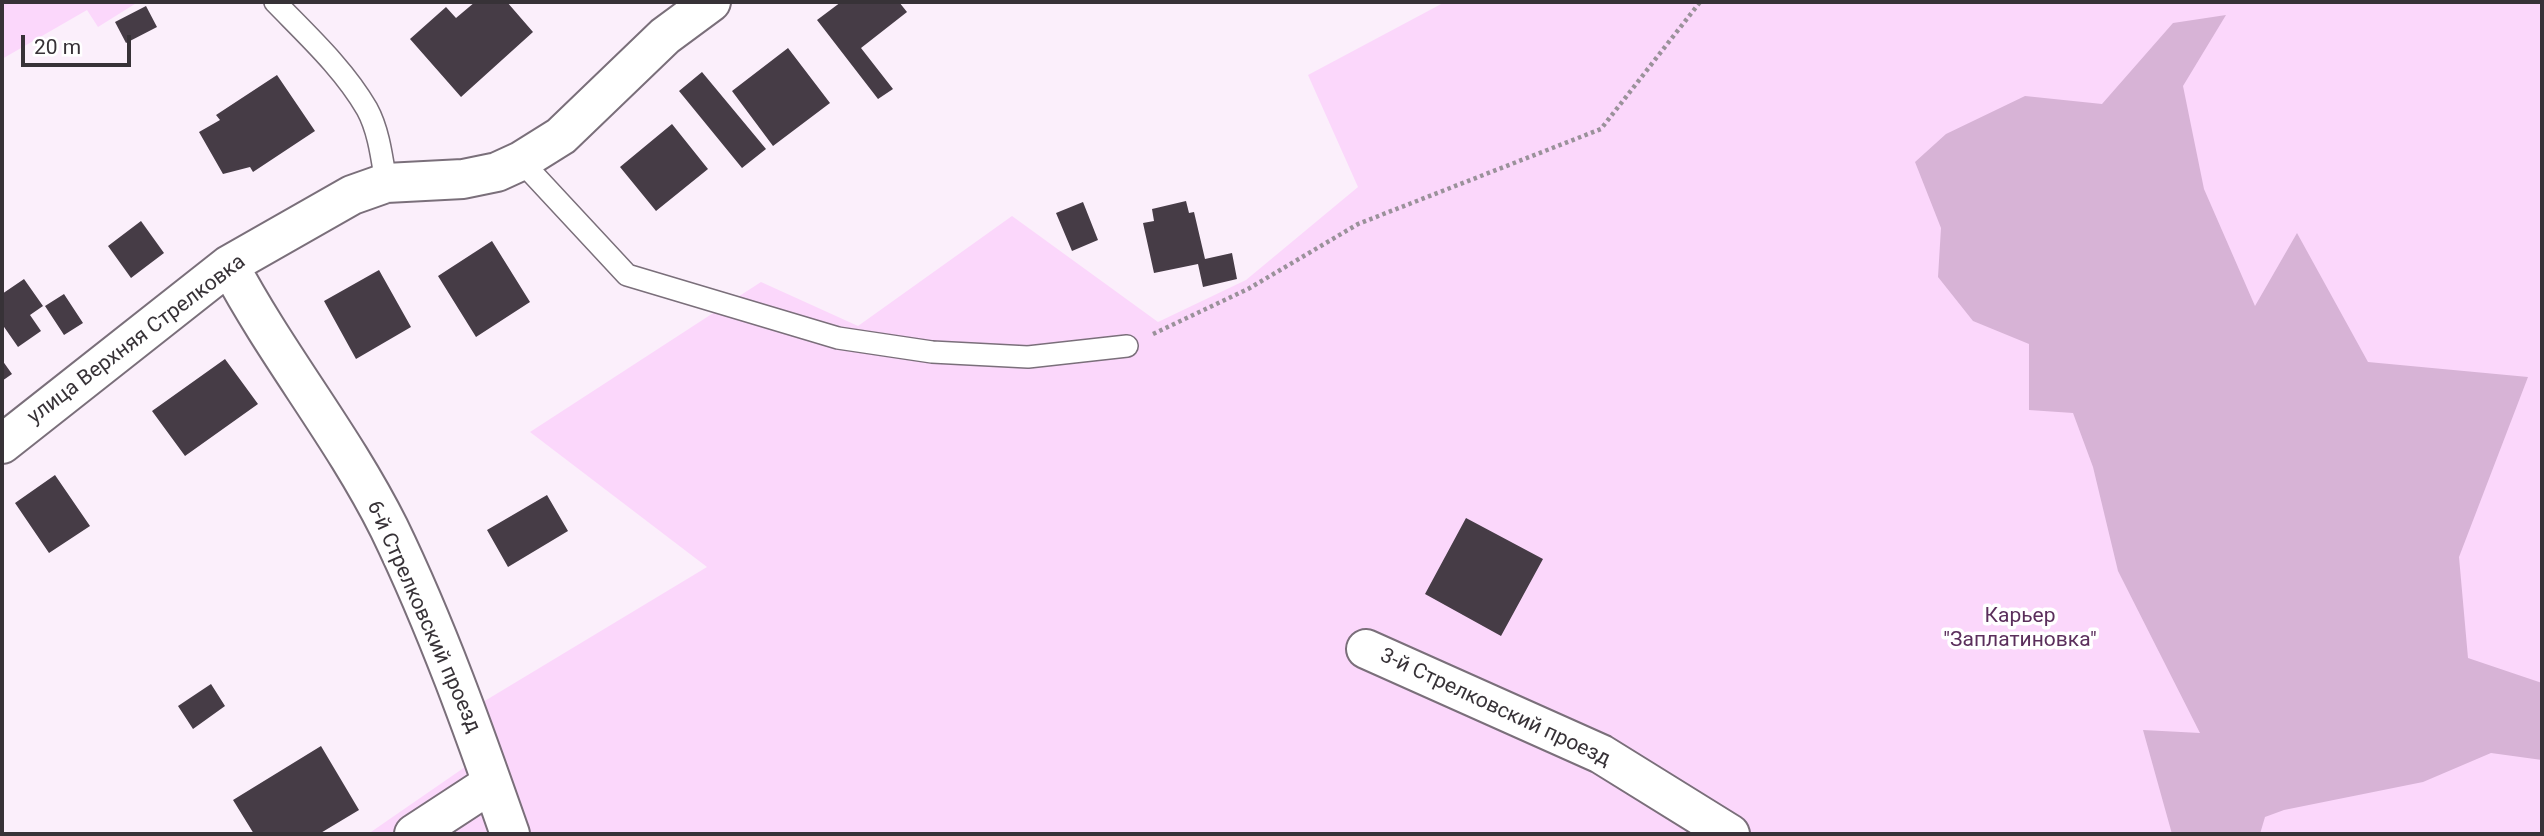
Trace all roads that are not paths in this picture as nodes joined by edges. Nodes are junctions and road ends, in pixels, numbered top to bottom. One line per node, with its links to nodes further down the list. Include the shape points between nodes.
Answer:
1 (275, 2): 4 (lane, via 322,50 367,109)
2 (710, 2): 3 (street, улица Верхняя Стрелковка, via 665,36 561,136)
3 (522, 161): 4 (street, улица Верхняя Стрелковка, via 497,172 463,178); 6 (lane, via 627,275 838,338 932,352 1028,357)
4 (386, 183): 5 (street, улица Верхняя Стрелковка, via 352,195)
5 (229, 265): 7 (street, улица Верхняя Стрелковка); 9 (street, 6-й Стрелковский проезд, via 247,300 320,408 388,528 472,721)
6 (1127, 346)
7 (2, 444)
8 (1366, 649): 12 (street, 3-й Стрелковский проезд, via 1601,754)
9 (492, 782): 10 (street); 11 (street, 6-й Стрелковский проезд)
10 (414, 834)
11 (510, 834)
12 (1730, 834)

